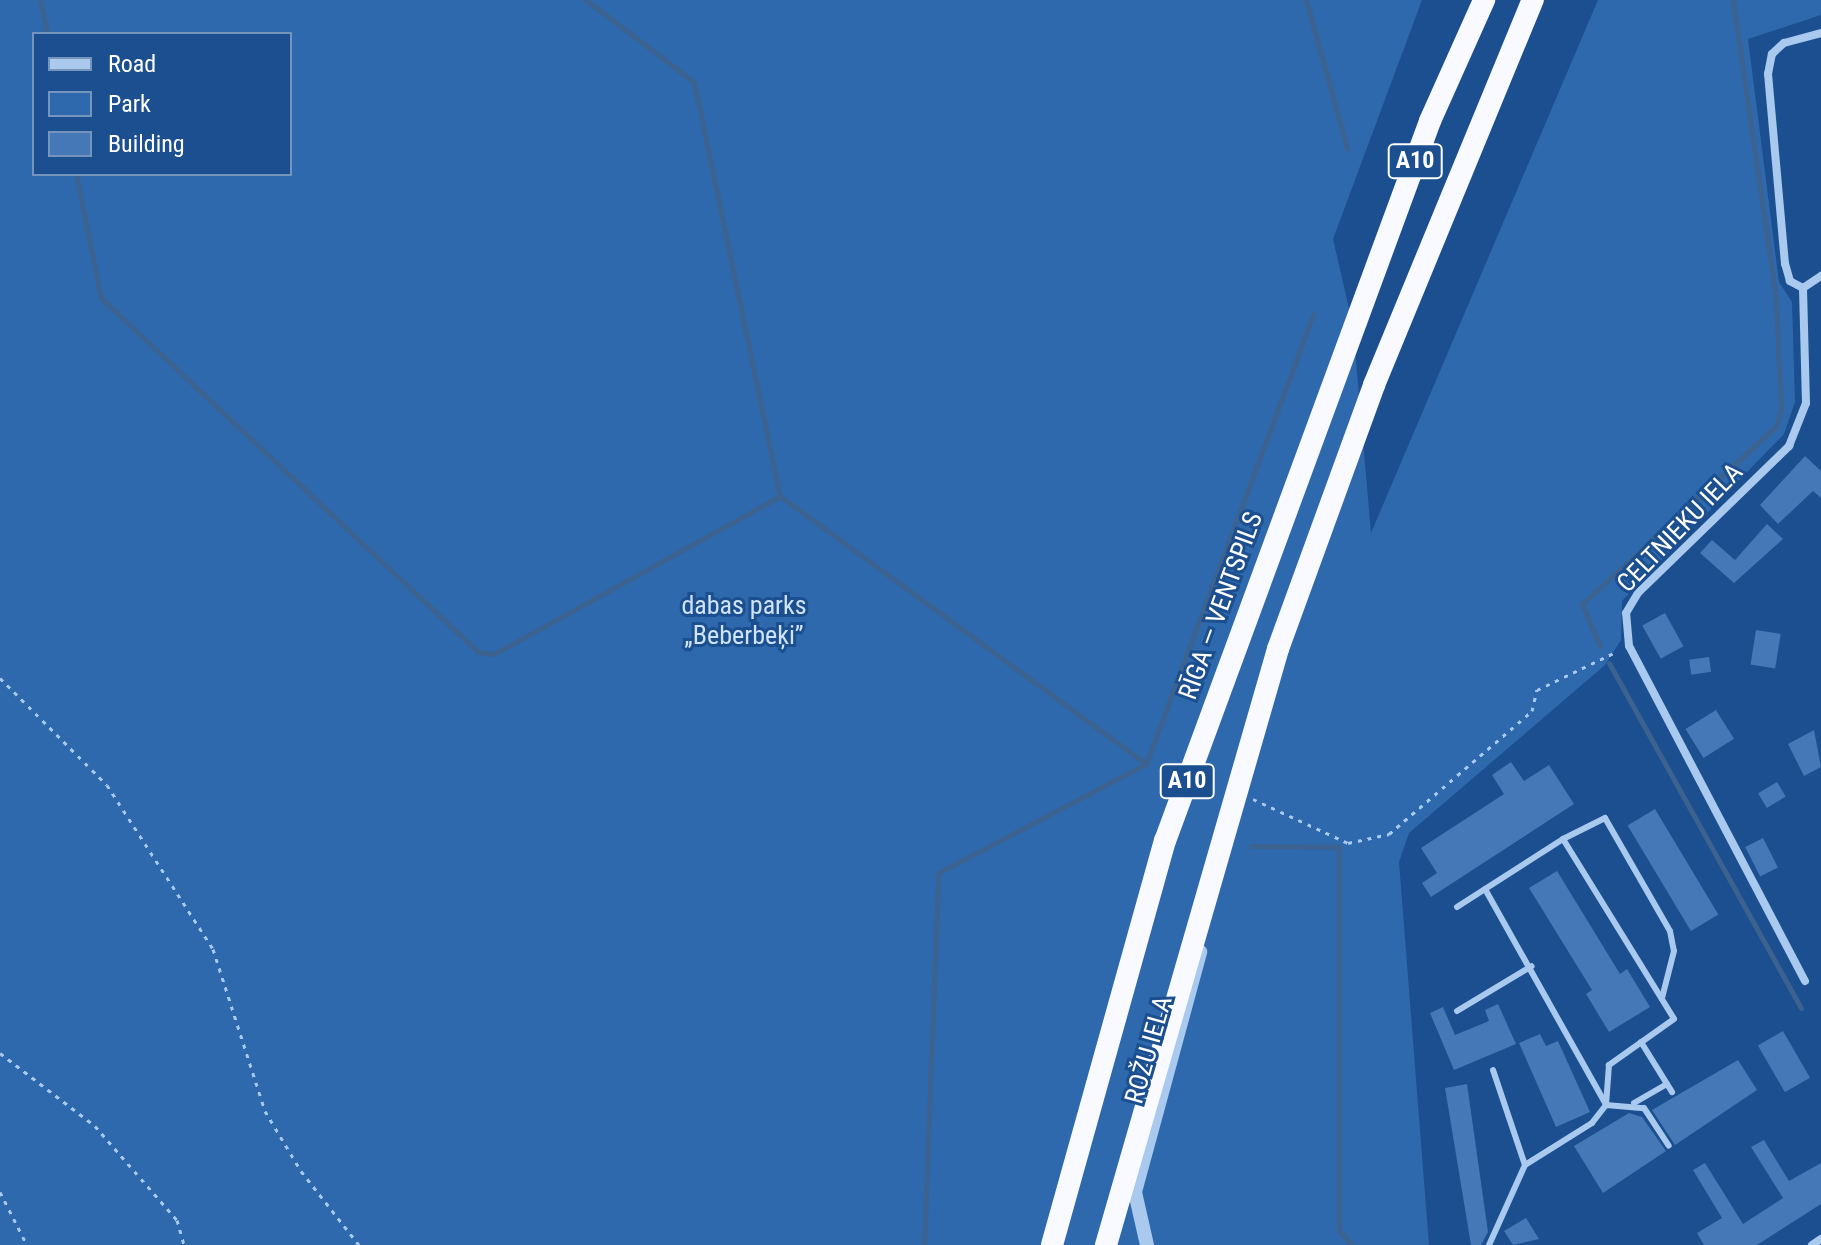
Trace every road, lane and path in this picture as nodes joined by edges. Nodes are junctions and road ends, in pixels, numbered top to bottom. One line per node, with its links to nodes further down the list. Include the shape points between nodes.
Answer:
1 (1484, 0): 31 (highway, RĪGA — VENTSPILS / A10, via 1430,121 1165,841)
2 (1533, 0): 8 (highway, A10, via 1374,385)
3 (1821, 33): 5 (street, via 1784,43 1772,54 1768,74 1785,264 1790,281)
4 (1821, 276): 5 (street)
5 (1803, 288): 6 (street, CELTNIEKU IELA, via 1800,423 1789,446 1638,593 1626,613)
6 (1629, 646): 8 (path, via 1537,690 1532,711 1389,834 1348,843); 14 (street, CELTNIEKU IELA)
7 (0, 678): 30 (path, via 107,785 213,949 265,1111 301,1171)
8 (1235, 789): 10 (highway, A10)
9 (1563, 839): 11 (lane); 15 (lane); 15 (lane, via 1605,818 1670,931 1674,951)
10 (1212, 865): 32 (highway, A10); 33 (street, ROŽU IELA, via 1195,977 1135,1192)
11 (1485, 889): 12 (lane); 13 (lane)
12 (1457, 907)
13 (1532, 966): 16 (lane); 23 (lane)
14 (1805, 981)
15 (1662, 998): 17 (lane, via 1674,1019)
16 (1457, 1011)
17 (1641, 1042): 20 (lane); 23 (lane, via 1609,1065)
18 (0, 1053): 29 (path, via 95,1126 177,1220)
19 (1493, 1070): 25 (lane)
20 (1667, 1084): 21 (lane); 22 (lane)
21 (1672, 1092)
22 (1634, 1103): 23 (lane); 24 (lane)
23 (1606, 1105): 25 (lane)
24 (1669, 1146)
25 (1525, 1165): 34 (lane)
26 (0, 1192): 28 (path)
27 (1821, 1239): 35 (street)
28 (27, 1245)
29 (184, 1245)
30 (359, 1245)
31 (1052, 1245)
32 (1106, 1245)
33 (1147, 1245)
34 (1489, 1245)
35 (1812, 1245)

